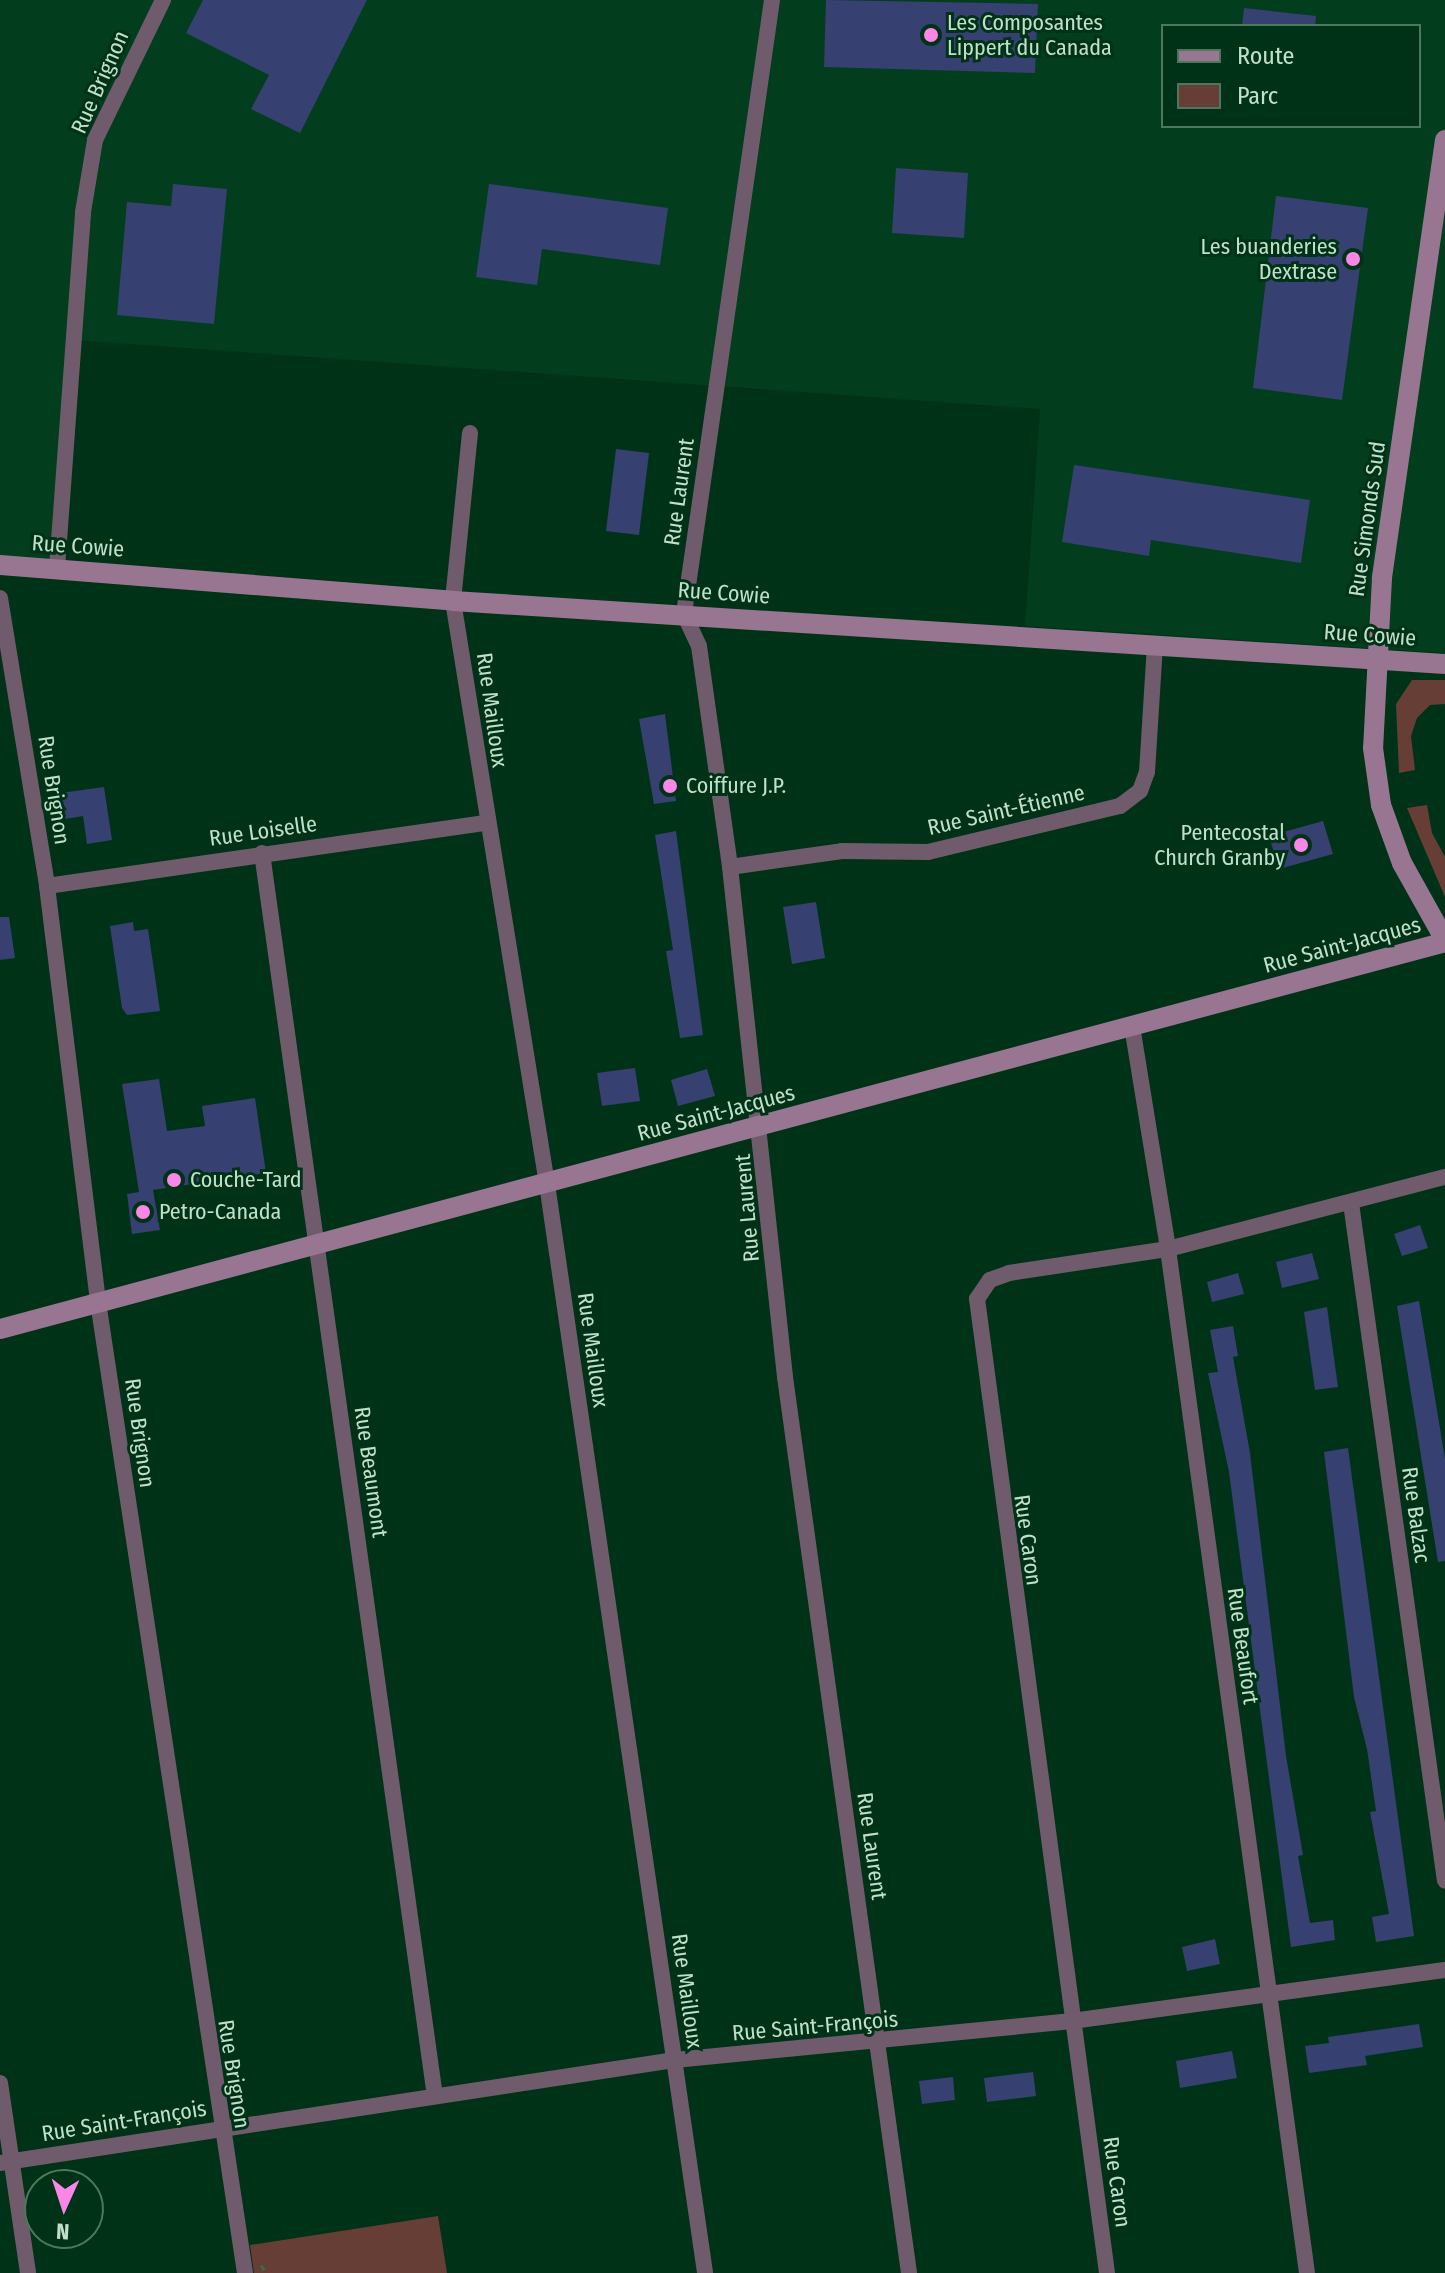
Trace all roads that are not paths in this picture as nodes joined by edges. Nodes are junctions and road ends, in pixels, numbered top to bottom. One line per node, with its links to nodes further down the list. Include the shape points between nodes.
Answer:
1 (163, 0): 6 (street, Rue Brignon, via 95,140 83,212)
2 (772, 0): 9 (street, Rue Laurent)
3 (1445, 140): 11 (street, Rue Simonds Sud, via 1382,578)
4 (470, 433): 8 (street, Rue Mailloux)
5 (0, 565): 6 (street, Rue Cowie)
6 (57, 568): 8 (street, Rue Cowie)
7 (0, 598): 16 (street, Rue Brignon)
8 (453, 601): 9 (street, Rue Cowie); 13 (street, Rue Mailloux)
9 (684, 614): 10 (street, Rue Cowie); 15 (street, Rue Laurent, via 699,646)
10 (1155, 646): 11 (street, Rue Cowie); 15 (street, Rue Saint-Étienne, via 1147,772 1140,791 1120,806 928,852 842,851)
11 (1376, 660): 12 (street, Rue Cowie); 17 (street, Rue Simonds Sud, via 1373,748 1381,805 1402,863)
12 (1445, 664)
13 (485, 823): 14 (street, Rue Loiselle); 21 (street, Rue Mailloux)
14 (262, 853): 16 (street, Rue Loiselle); 23 (street, Rue Beaumont)
15 (730, 867): 19 (street, Rue Laurent)
16 (47, 886): 25 (street, Rue Brignon)
17 (1445, 941): 18 (street, Rue Saint-Jacques)
18 (1132, 1026): 19 (street, Rue Saint-Jacques); 24 (street, Rue Beaufort)
19 (761, 1126): 21 (street, Rue Saint-Jacques); 31 (street, Rue Laurent, via 785,1377)
20 (1445, 1177): 22 (street, Rue Caron)
21 (547, 1184): 23 (street, Rue Saint-Jacques); 32 (street, Rue Mailloux)
22 (1351, 1203): 24 (street, Rue Caron); 27 (street, Rue Balzac)
23 (318, 1245): 25 (street, Rue Saint-Jacques); 34 (street, Rue Beaumont)
24 (1168, 1249): 29 (street, Rue Beaufort); 30 (street, Rue Caron, via 1009,1273 990,1280 977,1299)
25 (98, 1302): 26 (street, Rue Saint-Jacques); 35 (street, Rue Brignon)
26 (0, 1329)
27 (1445, 1881)
28 (1445, 1970): 29 (street, Rue Saint-François)
29 (1267, 1994): 30 (street, Rue Saint-François); 42 (street, Rue Beaufort)
30 (1072, 2021): 31 (street, Rue Saint-François); 41 (street, Rue Caron)
31 (877, 2043): 32 (street, Rue Saint-François); 40 (street, Rue Laurent)
32 (675, 2060): 34 (street, Rue Saint-François); 39 (street, Rue Mailloux)
33 (0, 2083): 36 (street)
34 (435, 2096): 35 (street, Rue Saint-François)
35 (220, 2129): 36 (street, Rue Saint-François); 38 (street, Rue Brignon)
36 (6, 2162): 37 (street)
37 (28, 2273)
38 (245, 2273)
39 (705, 2273)
40 (909, 2273)
41 (1107, 2273)
42 (1307, 2273)

